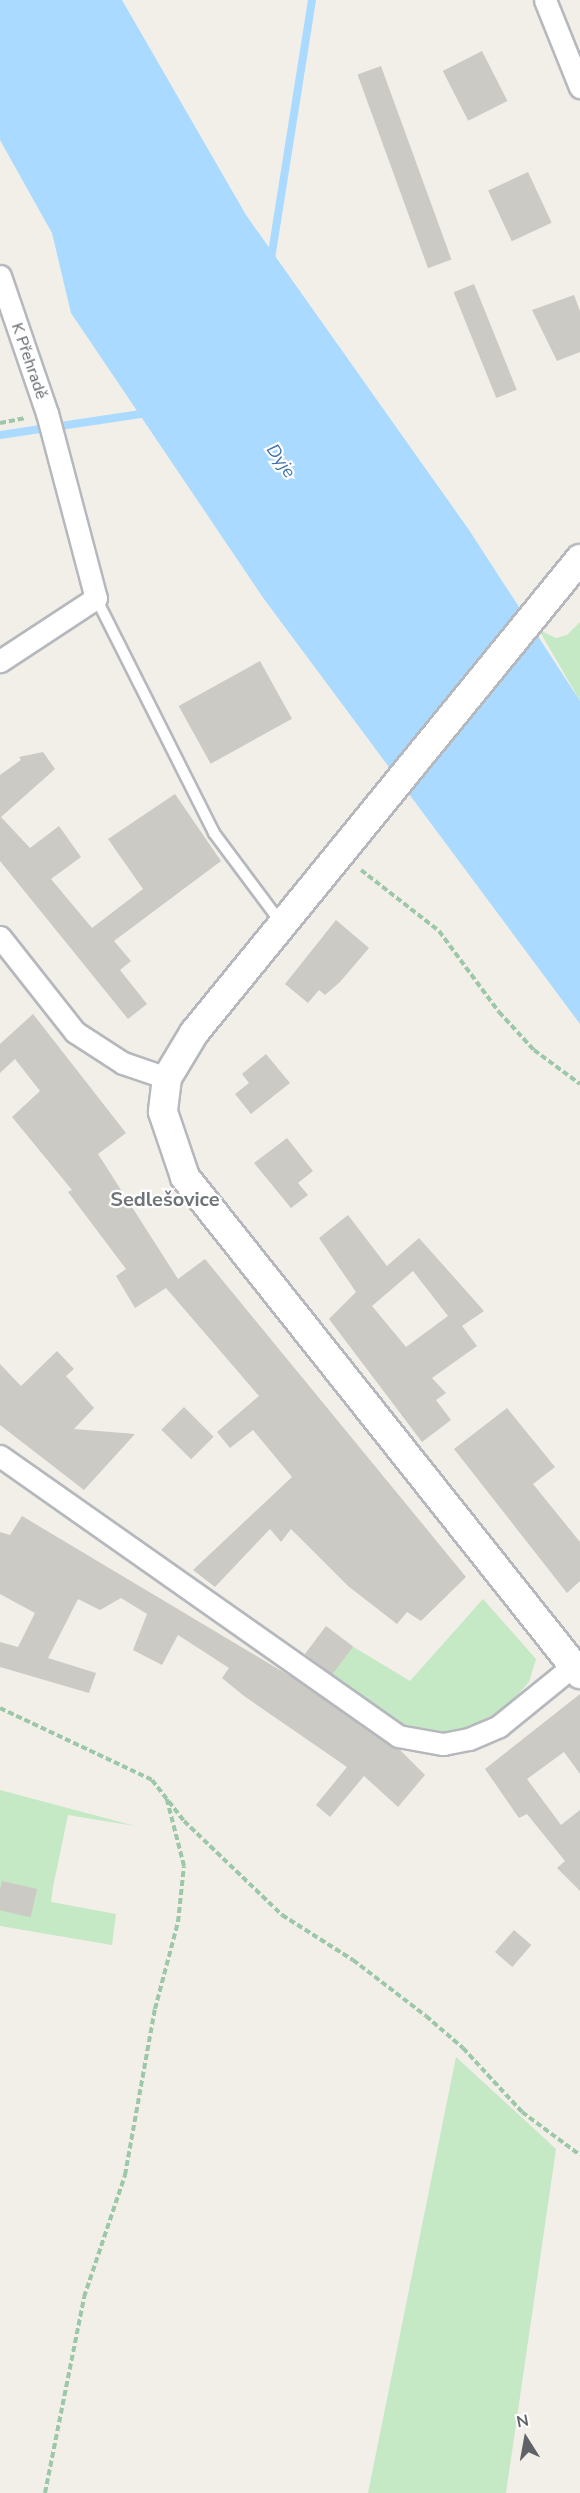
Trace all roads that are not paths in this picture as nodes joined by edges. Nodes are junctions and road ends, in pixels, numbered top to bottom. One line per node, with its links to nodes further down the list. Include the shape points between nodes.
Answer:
1 (545, 0): 2 (street)
2 (580, 87)
3 (0, 276): 5 (street, K Přehradě, via 50,422)
4 (580, 559): 7 (street)
5 (96, 598): 6 (street); 7 (lane, via 214,833)
6 (0, 661)
7 (284, 925): 9 (street, via 194,1033)
8 (0, 937): 9 (street, via 75,1032 123,1063)
9 (167, 1078): 11 (street, via 163,1112 185,1177)
10 (0, 1456): 11 (street, via 398,1736 443,1744 469,1740 499,1726)
11 (577, 1670)

